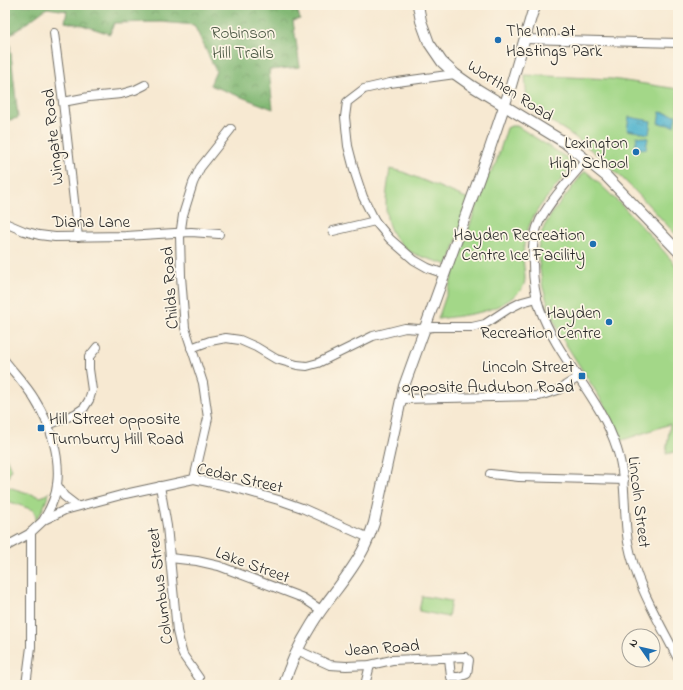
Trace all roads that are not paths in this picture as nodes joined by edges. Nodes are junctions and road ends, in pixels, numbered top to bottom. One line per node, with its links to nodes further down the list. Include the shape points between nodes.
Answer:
1 (418, 5): 6 (main road, Worthen Road, via 429,43 442,62)
2 (536, 5): 4 (main road)
3 (54, 33): 8 (street, Wingate Road)
4 (524, 39): 5 (street); 9 (main road)
5 (678, 43)
6 (455, 74): 9 (main road, Worthen Road); 12 (street, via 364,88 347,102 345,117 348,146 363,197)
7 (145, 85): 8 (street, via 121,94)
8 (63, 102): 17 (street, Wingate Road)
9 (504, 106): 11 (main road, Worthen Road, via 564,142); 19 (main road)
10 (231, 129): 15 (street, Childs Road, via 200,168 187,200)
11 (586, 160): 18 (main road, Worthen Road, via 606,176); 20 (street, Lincoln Street, via 545,212 536,230 532,253)
12 (375, 221): 14 (street); 19 (street, via 390,239 414,260)
13 (5, 223): 17 (street, Diana Lane, via 39,236)
14 (333, 231)
15 (180, 233): 16 (street, Diana Lane); 17 (street, Diana Lane); 23 (street, Childs Road, via 185,328)
16 (219, 234)
17 (78, 237)
18 (678, 251)
19 (445, 274): 21 (main road)
20 (537, 298): 21 (street, via 508,309 485,324 472,327); 25 (street, Lincoln Street, via 552,334)
21 (425, 328): 23 (street, via 405,328 373,336 307,366 276,359 240,340 226,338); 26 (main road)
22 (97, 347): 27 (street, via 89,357 92,390 84,408 76,414)
23 (191, 348): 29 (street, Childs Road, via 203,383 208,418)
24 (5, 361): 27 (street, via 33,397)
25 (579, 377): 26 (street, via 558,390 539,396); 30 (street, Lincoln Street, via 613,437)
26 (401, 399): 36 (main road)
27 (48, 425): 31 (street, via 56,458)
28 (490, 474): 30 (street)
29 (194, 479): 32 (street, Cedar Street); 36 (street, Cedar Street, via 282,501)
30 (624, 480): 42 (street, Lincoln Street, via 625,522 631,556 642,588)
31 (57, 485): 33 (street, via 64,496); 34 (street, via 53,502)
32 (160, 486): 33 (street, Cedar Street); 38 (street, Columbus Street)
33 (77, 506): 34 (street, Cedar Street)
34 (44, 520): 35 (street, Cedar Street)
35 (31, 532): 37 (street, Cedar Street); 46 (street, via 31,648)
36 (369, 538): 39 (main road, via 359,558)
37 (5, 547)
38 (170, 558): 39 (street, Lake Street, via 219,566 303,598); 44 (street, Columbus Street, via 181,648)
39 (321, 610): 40 (main road)
40 (297, 650): 43 (street, Jean Road, via 330,665); 47 (main road)
41 (449, 658): 43 (street, Jean Road, via 392,660); 45 (street, Jean Road); 45 (street, Jean Road, via 465,657 469,660 467,674)
42 (678, 659)
43 (370, 665): 48 (street)
44 (199, 678)
45 (451, 681)
46 (26, 685)
47 (284, 685)
48 (365, 685)

